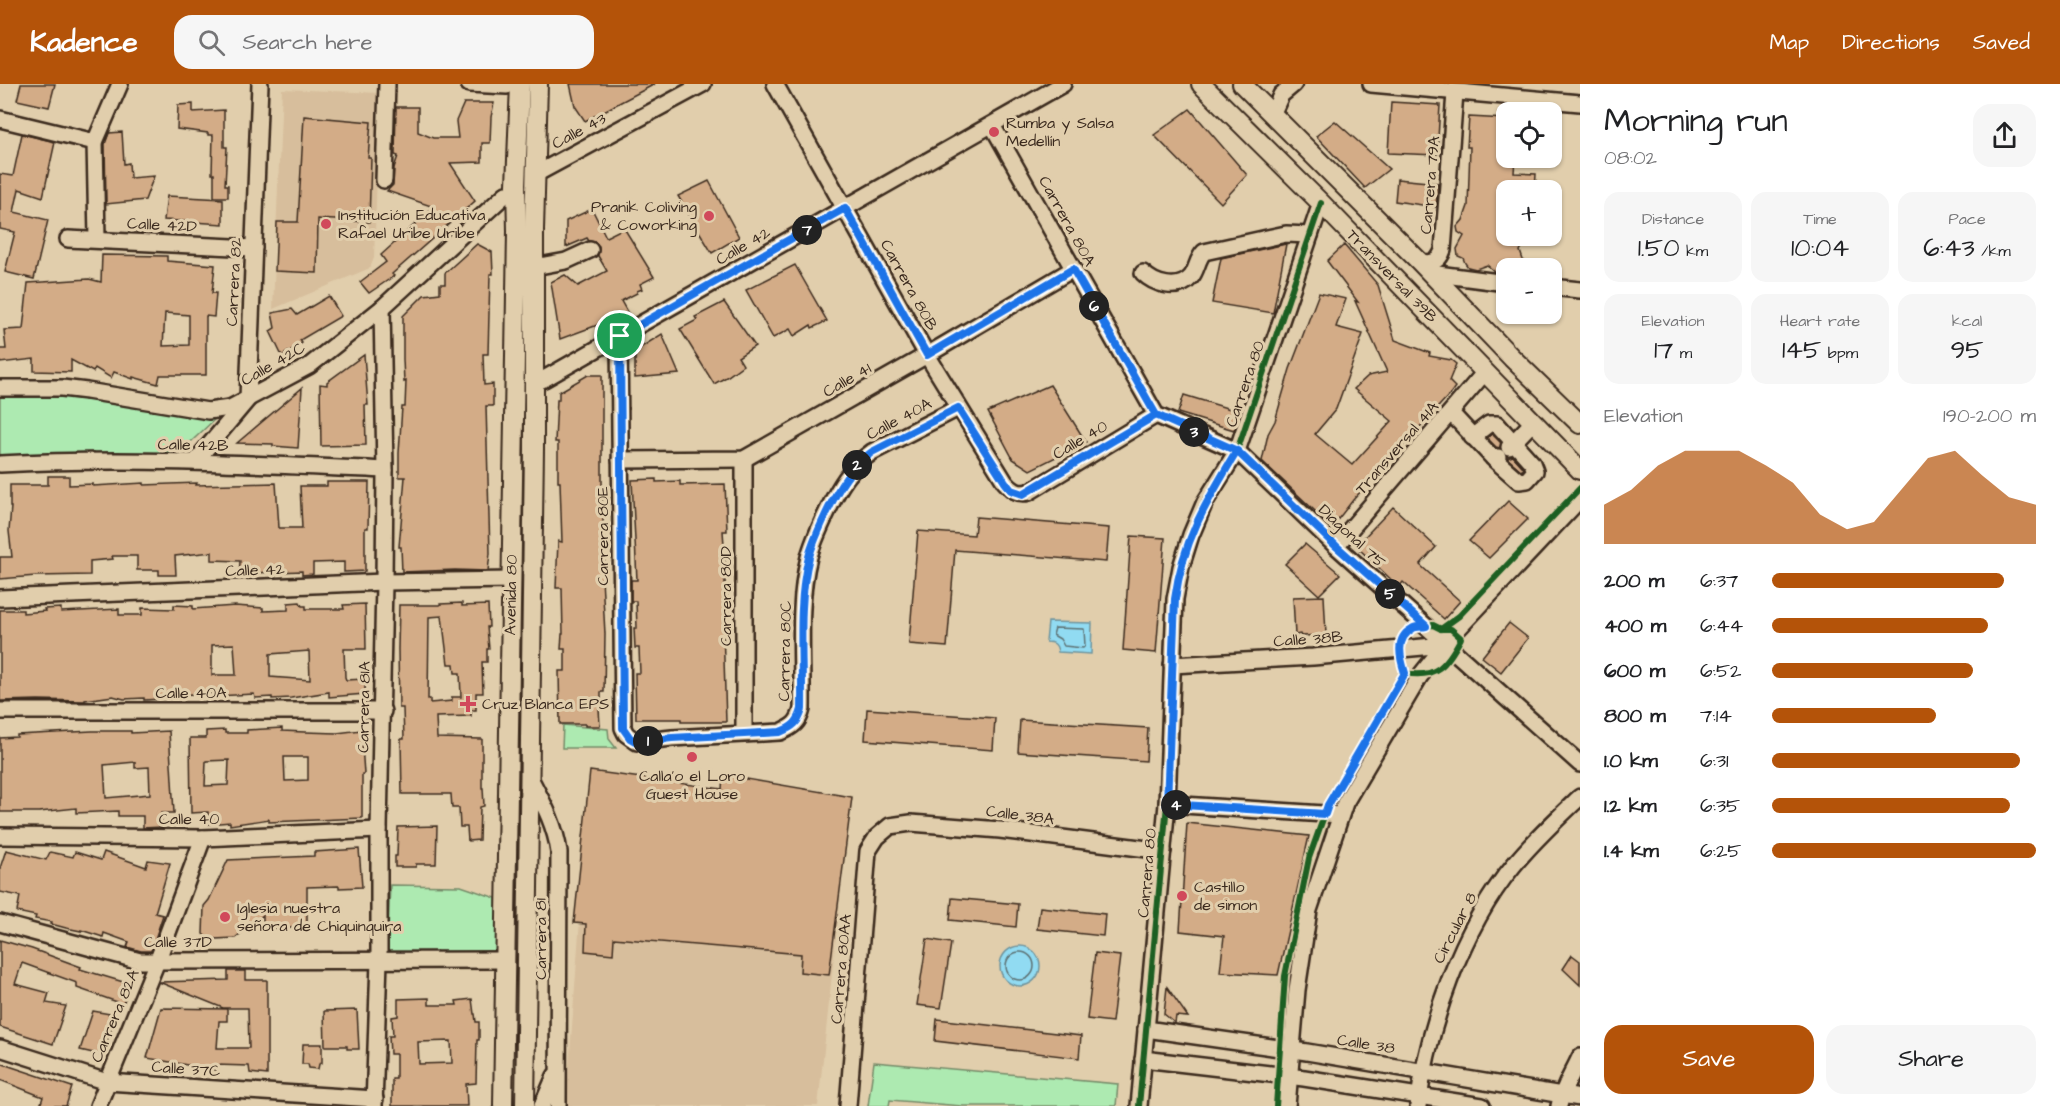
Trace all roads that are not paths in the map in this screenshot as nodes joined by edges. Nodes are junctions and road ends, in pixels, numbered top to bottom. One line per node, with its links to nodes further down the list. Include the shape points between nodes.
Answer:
1 (120, 84): 20 (street)
2 (260, 84): 30 (street, Carrera 82)
3 (387, 84): 22 (street)
4 (469, 84): 13 (street)
5 (538, 84): 21 (main road, Avenida 80)
6 (550, 84): 21 (main road, via 549,134)
7 (703, 84): 21 (street, Calle 43)
8 (775, 84): 25 (street, Carrera 80B)
9 (1063, 84): 19 (street, Calle 42)
10 (1201, 84): 24 (main road, Transversal 39B)
11 (1294, 84): 17 (street, via 1281,95)
12 (1371, 84): 15 (street)
13 (511, 85): 23 (main road); 26 (main road, Avenida 80)
14 (1248, 87): 17 (main road, Transversal 39B)
15 (1455, 93): 16 (street); 33 (street, Carrera 79A, via 1443,250 1441,257)
16 (1580, 103)
17 (1272, 115): 33 (main road, Transversal 39B)
18 (0, 120): 20 (street)
19 (992, 124): 25 (street, Calle 42); 34 (street, Carrera 80A)
20 (95, 142): 29 (street)
21 (536, 174): 32 (main road, Avenida 80)
22 (384, 180)
23 (506, 194): 26 (main road); 39 (street, Calle 42C)
24 (1320, 203): 27 (street, Carrera 80); 42 (main road, Transversal 39B)
25 (845, 208): 40 (street, Calle 42); 41 (street, Carrera 80B)
26 (518, 218): 64 (main road, Avenida 80)
27 (1310, 235): 35 (street, via 1286,234 1204,252 1191,277 1182,283 1161,285); 52 (street, Carrera 80)
28 (68, 239): 29 (street, Calle 42D)
29 (98, 239): 30 (street, Calle 42D)
30 (254, 248): 45 (street, Carrera 82)
31 (590, 250): 32 (street, via 566,261)
32 (534, 267): 43 (main road, Avenida 80)
33 (1425, 268): 36 (street); 50 (main road, Transversal 39B)
34 (1073, 269): 41 (street, Calle 41); 48 (street, Carrera 80A)
35 (1143, 273)
36 (1496, 281)
37 (1562, 288): 38 (street)
38 (1580, 290)
39 (382, 308): 45 (street, Calle 42C, via 309,366); 58 (street, Carrera 81A)
40 (620, 336): 43 (street, Calle 42); 55 (street, Carrera 80E)
41 (927, 355): 46 (street, Carrera 80B); 54 (street, Calle 41)
42 (1485, 372): 47 (street, Transversal 41A); 49 (main road, Transversal 39B)
43 (533, 384): 73 (main road, Avenida 80)
44 (0, 388): 45 (street, Calle 42C, via 87,391 208,411 230,408)
45 (248, 399): 56 (street)
46 (958, 408): 60 (street, Carrera 80B, via 1011,490); 62 (street, Calle 40A, via 861,461 837,490)
47 (1451, 412): 51 (street); 63 (street, Transversal 41A)
48 (1156, 415): 52 (street); 60 (street, Calle 40)
49 (1533, 422): 53 (street); 59 (main road, Transversal 39B)
50 (1580, 424)
51 (1473, 437): 53 (street); 53 (street, via 1489,424 1497,424)
52 (1237, 451): 63 (street, Diagonal 75); 68 (street, Carrera 80, via 1205,502 1181,567 1175,599)
53 (1504, 451)
54 (744, 459): 55 (street, Calle 41); 71 (street, Carrera 80D)
55 (620, 460): 71 (street, Carrera 80E, via 623,728 637,742)
56 (195, 462): 57 (street, Calle 42B); 58 (street, Calle 42B)
57 (0, 464)
58 (385, 470): 65 (street, Carrera 81A)
59 (1580, 470)
60 (1023, 494)
61 (1580, 499): 67 (street)
62 (821, 526): 71 (street, Carrera 80C, via 804,582 800,720 780,732)
63 (1336, 546): 67 (street, Diagonal 75)
64 (512, 580): 65 (street, Calle 42); 84 (main road, Avenida 80)
65 (384, 582): 66 (street, Calle 42); 70 (street, Carrera 81A)
66 (0, 598)
67 (1445, 645): 68 (street, Calle 38B); 72 (street, Diagonal 75); 76 (street, via 1420,676)
68 (1172, 665): 75 (street, Carrera 80)
69 (0, 711): 70 (street, Calle 40A)
70 (383, 711): 77 (street, Carrera 81A)
71 (744, 734)
72 (1580, 764)
73 (530, 778): 91 (street, Carrera 81, via 550,815 559,852); 101 (main road, Avenida 80)
74 (1580, 796): 92 (street, Circular 8, via 1512,866 1494,891 1461,950)
75 (1167, 804): 76 (street); 81 (street, Carrera 80)
76 (1340, 815): 88 (street, via 1309,910)
77 (379, 830): 80 (street, Calle 40); 85 (street, Carrera 81A)
78 (0, 836): 80 (street, Calle 40)
79 (876, 837): 81 (street, Calle 38A, via 890,826 911,823); 104 (street, Carrera 80AA, via 868,851)
80 (203, 838): 83 (street, Carrera 82A)
81 (1163, 851): 86 (street, Carrera 80)
82 (0, 923): 83 (street, Calle 37D, via 140,961)
83 (158, 960): 85 (street, Calle 37D); 94 (street, Carrera 82A)
84 (506, 960): 85 (street, Calle 37D); 100 (main road, Avenida 80)
85 (379, 961): 98 (street, Carrera 81A)
86 (1146, 1029): 88 (street, Calle 38); 90 (street, Carrera 80)
87 (0, 1048): 94 (street, Calle 37C)
88 (1292, 1050): 92 (street, Calle 38); 93 (street)
89 (1580, 1057): 97 (street)
90 (1143, 1059): 93 (street); 105 (street, Carrera 80)
91 (558, 1068): 102 (street); 103 (street, Carrera 81)
92 (1424, 1071): 96 (street, Circular 8); 97 (street, Calle 38)
93 (1289, 1077): 96 (street); 106 (street)
94 (107, 1082): 98 (street, Calle 37C); 99 (street, Carrera 82A)
95 (1580, 1098): 97 (street, Calle 38)
96 (1419, 1101): 107 (street)
97 (1560, 1101)
98 (375, 1102)
99 (99, 1106)
100 (503, 1106)
101 (525, 1106)
102 (542, 1106)
103 (558, 1106)
104 (848, 1106)
105 (1139, 1106)
106 (1287, 1106)
107 (1482, 1106)

